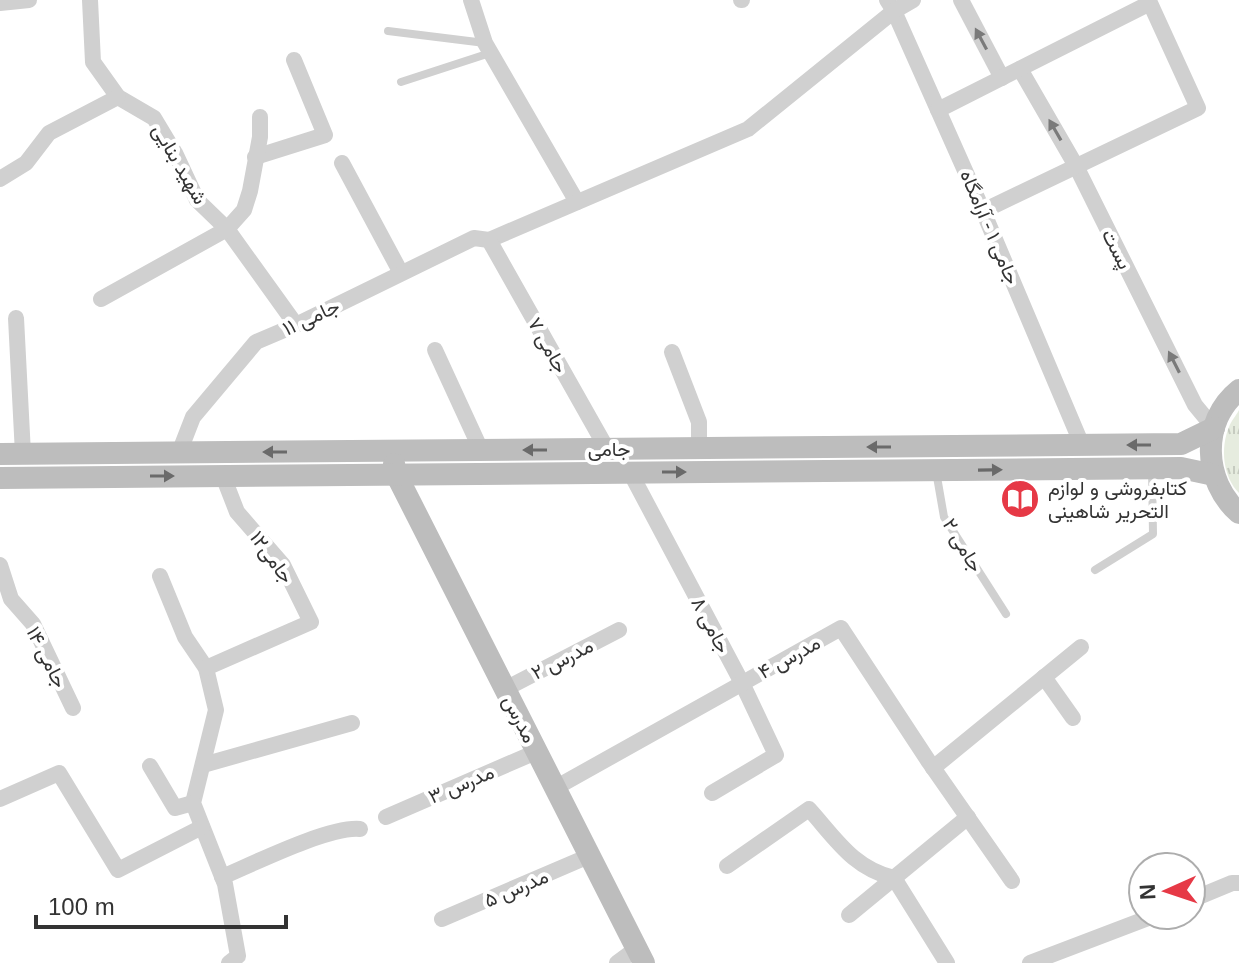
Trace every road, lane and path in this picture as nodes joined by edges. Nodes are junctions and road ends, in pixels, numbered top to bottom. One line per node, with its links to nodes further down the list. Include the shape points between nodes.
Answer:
1 (29, 0): 6 (street)
2 (90, 0): 14 (street, شهید بنایی, via 93,62)
3 (471, 0): 9 (street)
4 (913, 0): 7 (street, جامی ۱۱)
5 (961, 0): 12 (street, one-way to 5)
6 (0, 3)
7 (890, 6): 15 (street, جامی ۱ - آرامگاه); 21 (street, جامی ۱۱, via 748,129)
8 (388, 31): 9 (lane)
9 (488, 48): 13 (lane); 21 (street)
10 (294, 60): 17 (street, via 325,135)
11 (1020, 69): 12 (street); 19 (street, پست, one-way to 11); 19 (street, via 1150,3 1198,108)
12 (1002, 78): 15 (street)
13 (401, 82)
14 (118, 97): 20 (street, via 49,133 26,163); 23 (street, شهید بنایی, via 154,118 197,200)
15 (938, 110): 22 (street, جامی ۱ - آرامگاه)
16 (260, 117): 17 (street)
17 (255, 157): 23 (street, via 244,210)
18 (342, 163): 25 (street)
19 (1076, 166): 22 (street); 32 (street, پست, one-way to 19, via 1195,405)
20 (0, 179)
21 (577, 202): 24 (street, جامی ۱۱)
22 (983, 211): 33 (street, جامی ۱ - آرامگاه)
23 (227, 229): 26 (street); 28 (street, شهید بنایی)
24 (489, 240): 25 (street, جامی ۱۱, via 474,238); 34 (street, جامی ۷)
25 (401, 273): 28 (street, جامی ۱۱)
26 (101, 299)
27 (16, 318): 40 (street)
28 (296, 325): 38 (street, جامی ۱۱, via 256,342 193,417)
29 (435, 350): 36 (street)
30 (672, 352): 35 (street, via 699,422)
31 (1239, 390): 32 (main road)
32 (1214, 428): 33 (main road, جامی, one-way to 33, via 1181,444); 47 (main road)
33 (1082, 445): 35 (main road, جامی, one-way to 35)
34 (607, 449): 35 (main road, جامی); 36 (main road, جامی, one-way to 36)
35 (699, 449)
36 (481, 450): 37 (main road, جامی)
37 (392, 451): 38 (main road, جامی, one-way to 38); 46 (main road, مدرس)
38 (179, 453): 42 (main road, جامی)
39 (0, 454): 40 (main road, جامی)
40 (23, 454): 41 (main road, جامی)
41 (68, 454): 42 (main road, جامی); 49 (main road, via 71,471)
42 (112, 454): 50 (main road, via 106,460)
43 (1152, 468): 44 (main road, جامی, one-way to 43); 47 (main road, جامی); 54 (lane, via 1153,534)
44 (936, 470): 45 (main road, جامی, one-way to 44); 56 (lane, جامی ۲, via 944,517)
45 (630, 472): 46 (main road, جامی); 61 (street, جامی ۸)
46 (396, 474): 48 (main road, جامی); 62 (main road, مدرس)
47 (1214, 475): 52 (main road)
48 (223, 476): 50 (main road, جامی, one-way to 48); 59 (street, جامی۱۲, via 237,512 283,565 311,622)
49 (64, 477): 50 (main road, جامی); 51 (main road, جامی)
50 (110, 477)
51 (0, 478)
52 (1239, 513)
53 (0, 565): 63 (street, جامی ۱۴, via 11,599 33,624)
54 (1095, 570)
55 (160, 576): 59 (street, via 185,637)
56 (1006, 614)
57 (619, 630): 62 (street, مدرس ۲)
58 (1081, 647): 60 (street)
59 (206, 668): 67 (street, via 216,710)
60 (1044, 677): 64 (street); 69 (street)
61 (742, 683): 69 (street, مدرس ۴, via 841,628); 70 (street, مدرس ۴); 71 (street, جامی ۸, via 776,755)
62 (505, 689): 66 (main road, مدرس)
63 (73, 708)
64 (1073, 718)
65 (352, 723): 67 (street)
66 (536, 752): 70 (main road, مدرس); 74 (street, مدرس ۳)
67 (203, 765): 73 (street)
68 (150, 766): 73 (street, via 175,808)
69 (933, 768): 75 (street, مدرس ۴)
70 (555, 788): 78 (main road, مدرس)
71 (712, 793)
72 (0, 799): 76 (street, via 59,773 118,870)
73 (193, 803): 76 (street)
74 (386, 817)
75 (968, 817): 81 (street); 82 (street, مدرس ۴)
76 (202, 827): 80 (street)
77 (360, 829): 80 (street, via 315,838)
78 (589, 856): 86 (street, مدرس ۵); 88 (main road, مدرس)
79 (727, 866): 81 (street, via 809,809 856,861)
80 (222, 877): 89 (street, via 238,956)
81 (894, 878): 85 (street); 91 (street)
82 (1012, 881)
83 (1239, 883): 84 (street)
84 (1207, 893)
85 (849, 915)
86 (442, 919)
87 (1127, 926): 92 (street)
88 (640, 956): 90 (street)
89 (229, 963)
90 (617, 963)
91 (947, 963)
92 (1030, 963)

